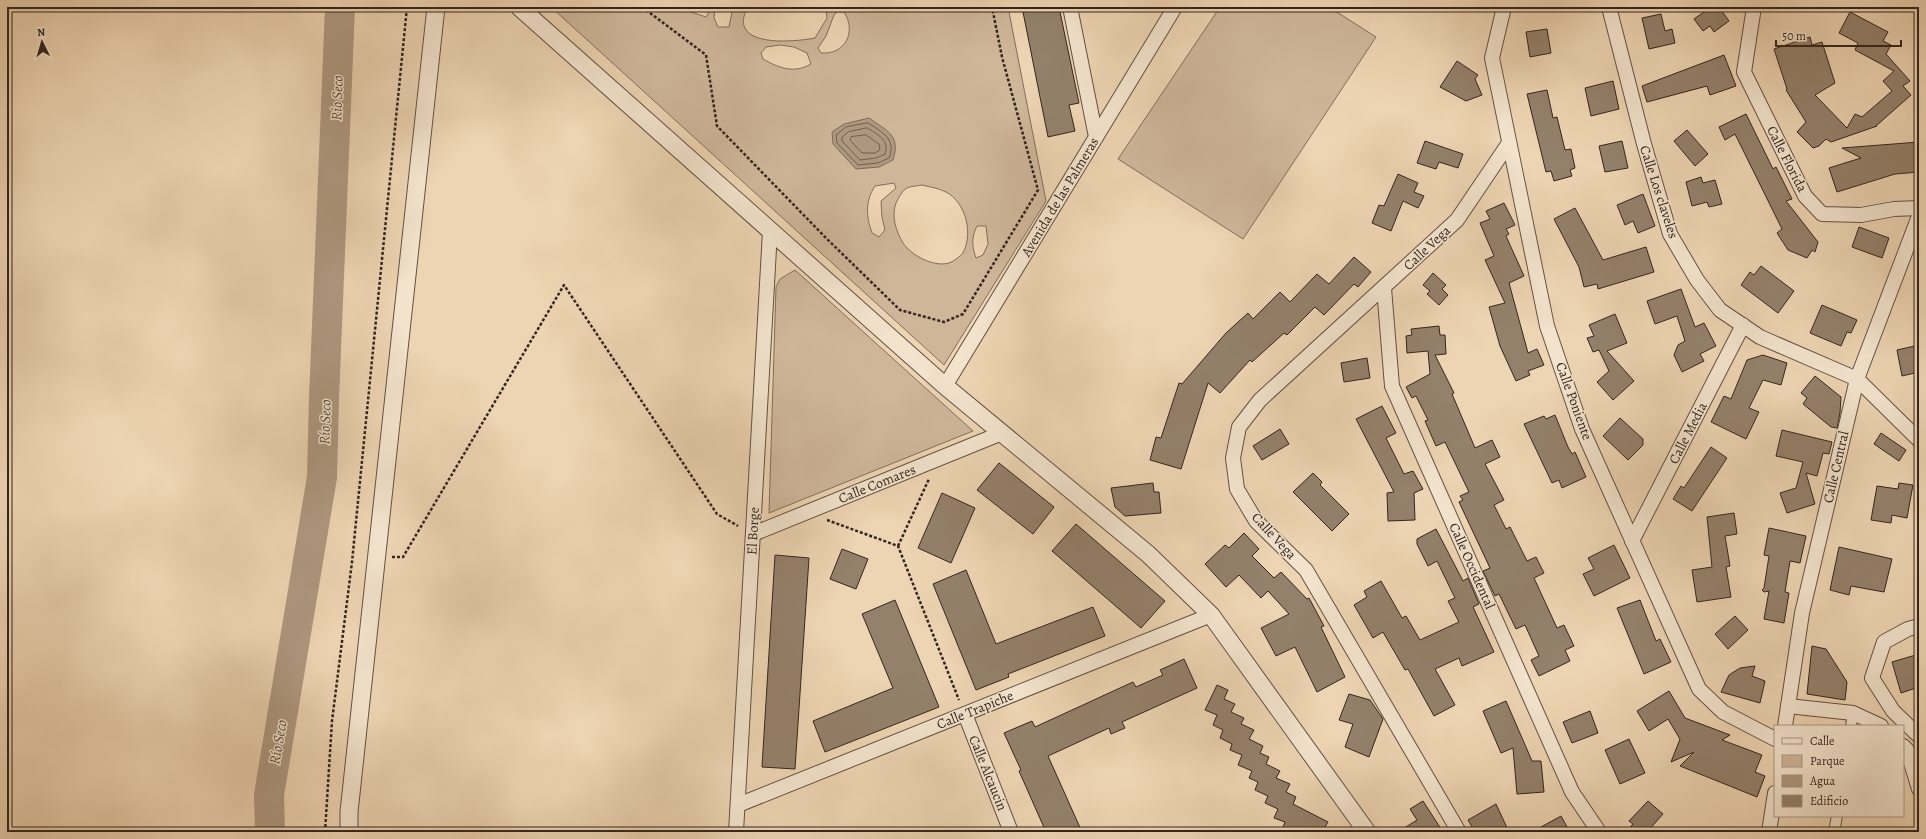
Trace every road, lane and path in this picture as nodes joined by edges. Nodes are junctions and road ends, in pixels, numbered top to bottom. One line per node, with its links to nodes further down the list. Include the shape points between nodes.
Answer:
1 (407, 7): 42 (path, via 352,562 332,721)
2 (436, 7): 27 (street)
3 (519, 7): 15 (street)
4 (642, 7): 5 (path, via 706,56 717,126 900,310 944,322 963,314 1038,190 1002,57)
5 (992, 7)
6 (1070, 7): 11 (street)
7 (1175, 7): 11 (street, Avenida de las Palmeras)
8 (1504, 7): 12 (street, Calle Poniente, via 1492,58)
9 (1609, 7): 17 (street, Calle Los claveles, via 1670,234 1697,280 1715,304)
10 (1754, 7): 13 (street, Calle Florida, via 1744,72 1805,196 1822,214 1861,215 1894,209)
11 (1096, 137): 19 (street, Avenida de las Palmeras)
12 (1509, 143): 16 (street, Calle Vega, via 1457,220); 25 (street, Calle Poniente, via 1547,326 1582,429)
13 (1919, 208)
14 (1919, 216): 18 (street, Calle Central)
15 (770, 231): 19 (street); 24 (street, El Borge)
16 (1384, 288): 47 (street, Calle Vega, via 1260,400 1239,427 1233,458 1237,489 1256,521 1306,570); 48 (street, Calle Occidental, via 1392,386 1572,792)
17 (1743, 325): 18 (street, Calle Los claveles, via 1760,337); 25 (street, Calle Media)
18 (1857, 378): 21 (street); 30 (street, Calle Central, via 1802,613)
19 (945, 386): 20 (street)
20 (1002, 433): 22 (street, Calle Comares); 28 (street, via 1148,554)
21 (1919, 440)
22 (938, 459): 23 (street, Calle Comares); 26 (path)
23 (806, 513): 24 (street, Calle Comares); 26 (path)
24 (753, 534): 27 (path, via 717,514 564,285 403,557); 40 (street, El Borge)
25 (1632, 541): 36 (street, Calle Poniente, via 1699,689 1722,712)
26 (898, 546): 31 (path)
27 (378, 558): 43 (street, via 349,812)
28 (1211, 615): 31 (street, Calle Trapiche); 46 (street)
29 (1919, 626): 35 (street, via 1884,642 1872,678 1893,711)
30 (1788, 706): 32 (street); 33 (street, Calle Central)
31 (965, 714): 40 (street, Calle Trapiche); 45 (street, Calle Alcaucin)
32 (1852, 720): 34 (street)
33 (1785, 725)
34 (1876, 725)
35 (1919, 736)
36 (1774, 738)
37 (1904, 747): 38 (street)
38 (1919, 789)
39 (1774, 800): 49 (street)
40 (738, 805): 44 (street, El Borge)
41 (1837, 817): 50 (street)
42 (325, 832)
43 (349, 832)
44 (736, 832)
45 (1011, 832)
46 (1367, 832)
47 (1459, 832)
48 (1599, 832)
49 (1769, 832)
50 (1834, 832)

